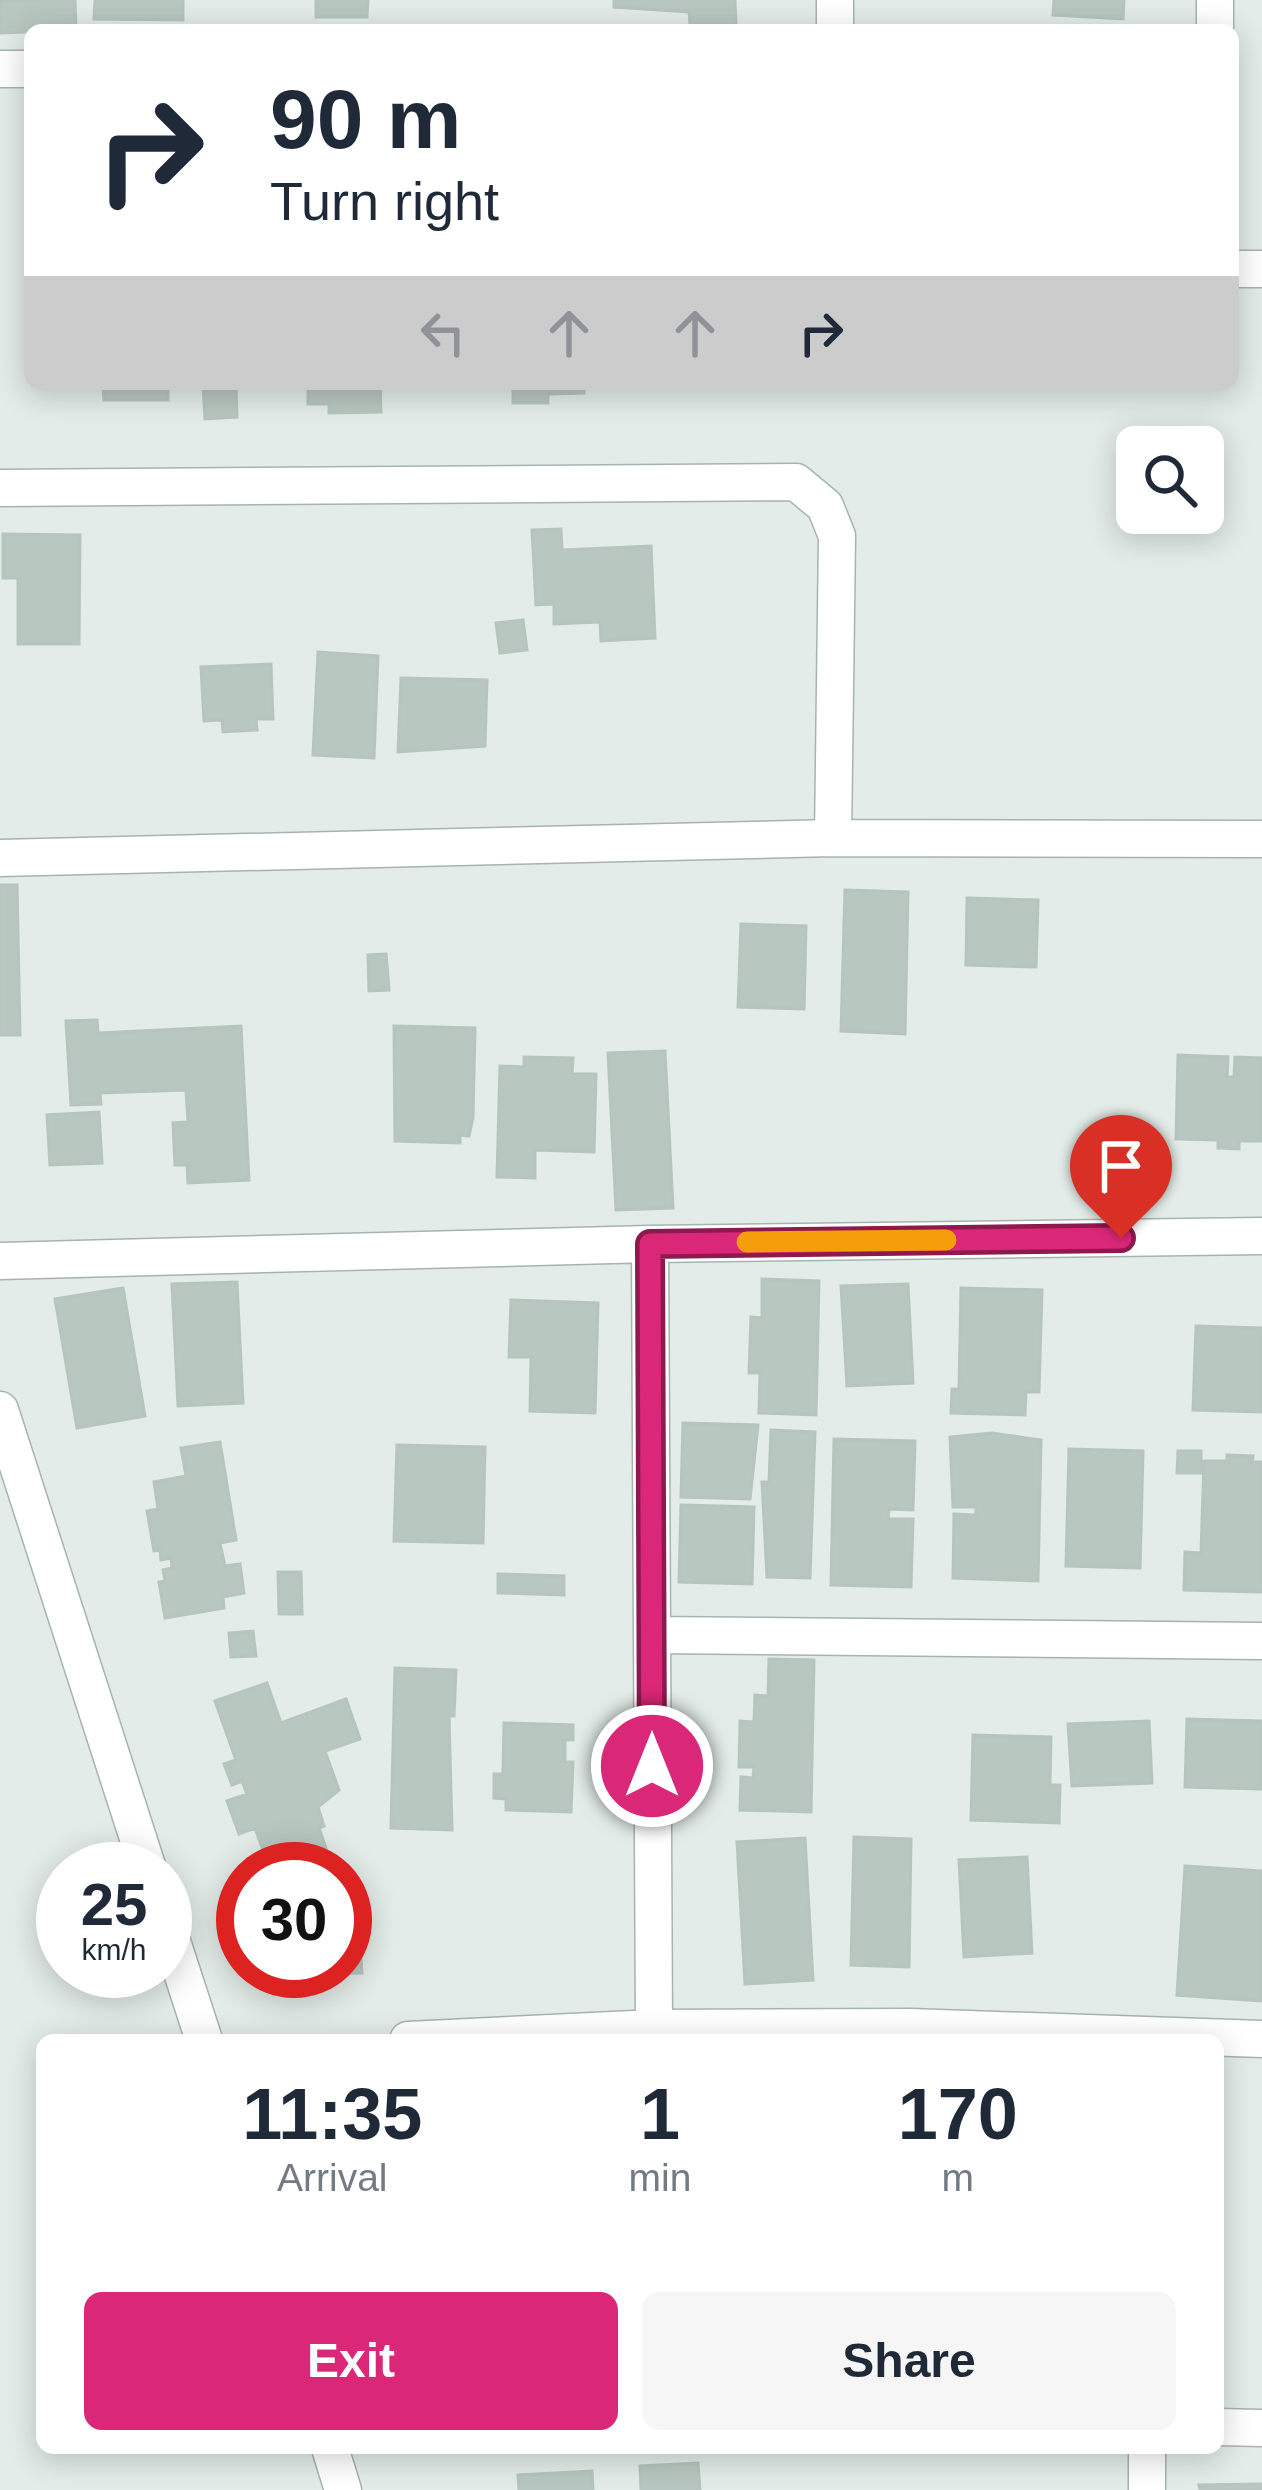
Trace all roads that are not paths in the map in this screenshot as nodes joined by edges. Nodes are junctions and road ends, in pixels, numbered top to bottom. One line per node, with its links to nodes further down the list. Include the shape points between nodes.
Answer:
1 (0, 488): 2 (street, via 796,482 825,506 837,536)
2 (832, 838): 3 (street); 4 (street)
3 (1262, 839)
4 (0, 858)
5 (1262, 1236): 6 (street)
6 (650, 1244): 7 (street); 9 (street)
7 (0, 1261)
8 (0, 1410): 11 (street)
9 (652, 1635): 10 (street); 13 (street)
10 (1262, 1641)
11 (139, 1842)
12 (190, 1998): 14 (street)
13 (654, 2028): 15 (street); 16 (street)
14 (202, 2034)
15 (531, 2034)
16 (1047, 2034)
17 (1224, 2038): 18 (street)
18 (1262, 2038)
19 (1224, 2427): 20 (street)
20 (1262, 2428)
21 (332, 2454): 23 (street)
22 (1147, 2454): 24 (street)
23 (343, 2490)
24 (1147, 2490)

